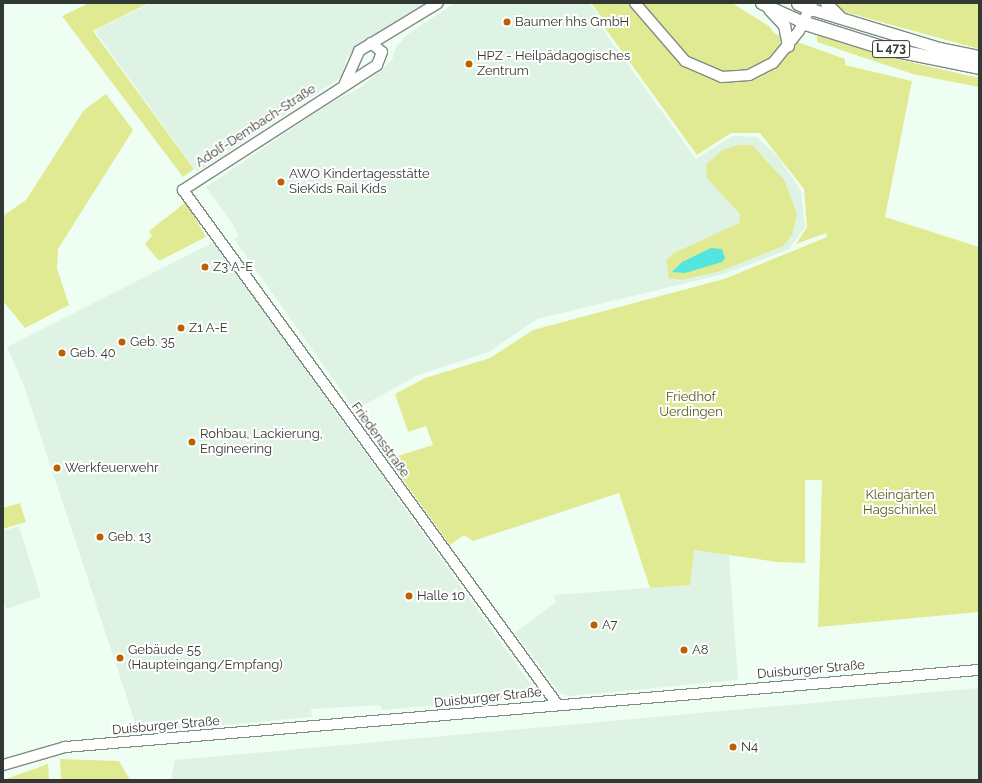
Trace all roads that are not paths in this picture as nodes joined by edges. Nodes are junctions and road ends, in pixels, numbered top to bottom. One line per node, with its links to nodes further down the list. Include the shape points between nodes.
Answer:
1 (438, 3): 9 (main road, Adolf-Dembach-Straße)
2 (635, 3): 11 (main road, via 685,61 709,74 722,77 749,75 773,63)
3 (798, 3): 6 (highway, L 473)
4 (826, 3): 7 (main road)
5 (763, 4): 8 (main road, L 473); 11 (main road, via 784,25)
6 (812, 6): 7 (main road, L 473); 8 (main road)
7 (841, 18): 13 (main road, L 473)
8 (805, 23): 11 (main road); 15 (highway, L 473, via 885,48)
9 (388, 35): 10 (main road, Adolf-Dembach-Straße); 12 (main road, Adolf-Dembach-Straße)
10 (371, 43): 12 (main road); 14 (main road, Adolf-Dembach-Straße)
11 (788, 46)
12 (380, 48): 16 (main road, Adolf-Dembach-Straße, via 382,60)
13 (979, 56)
14 (352, 60): 16 (main road, via 358,70); 17 (main road, Adolf-Dembach-Straße, via 353,71)
15 (979, 67)
16 (365, 72): 17 (main road, Adolf-Dembach-Straße)
17 (344, 84): 18 (main road, Adolf-Dembach-Straße)
18 (184, 190): 20 (main road, Friedensstraße)
19 (979, 670): 20 (main road, Duisburger Straße)
20 (558, 704): 21 (main road, Duisburger Straße, via 65,747)
21 (3, 765)

